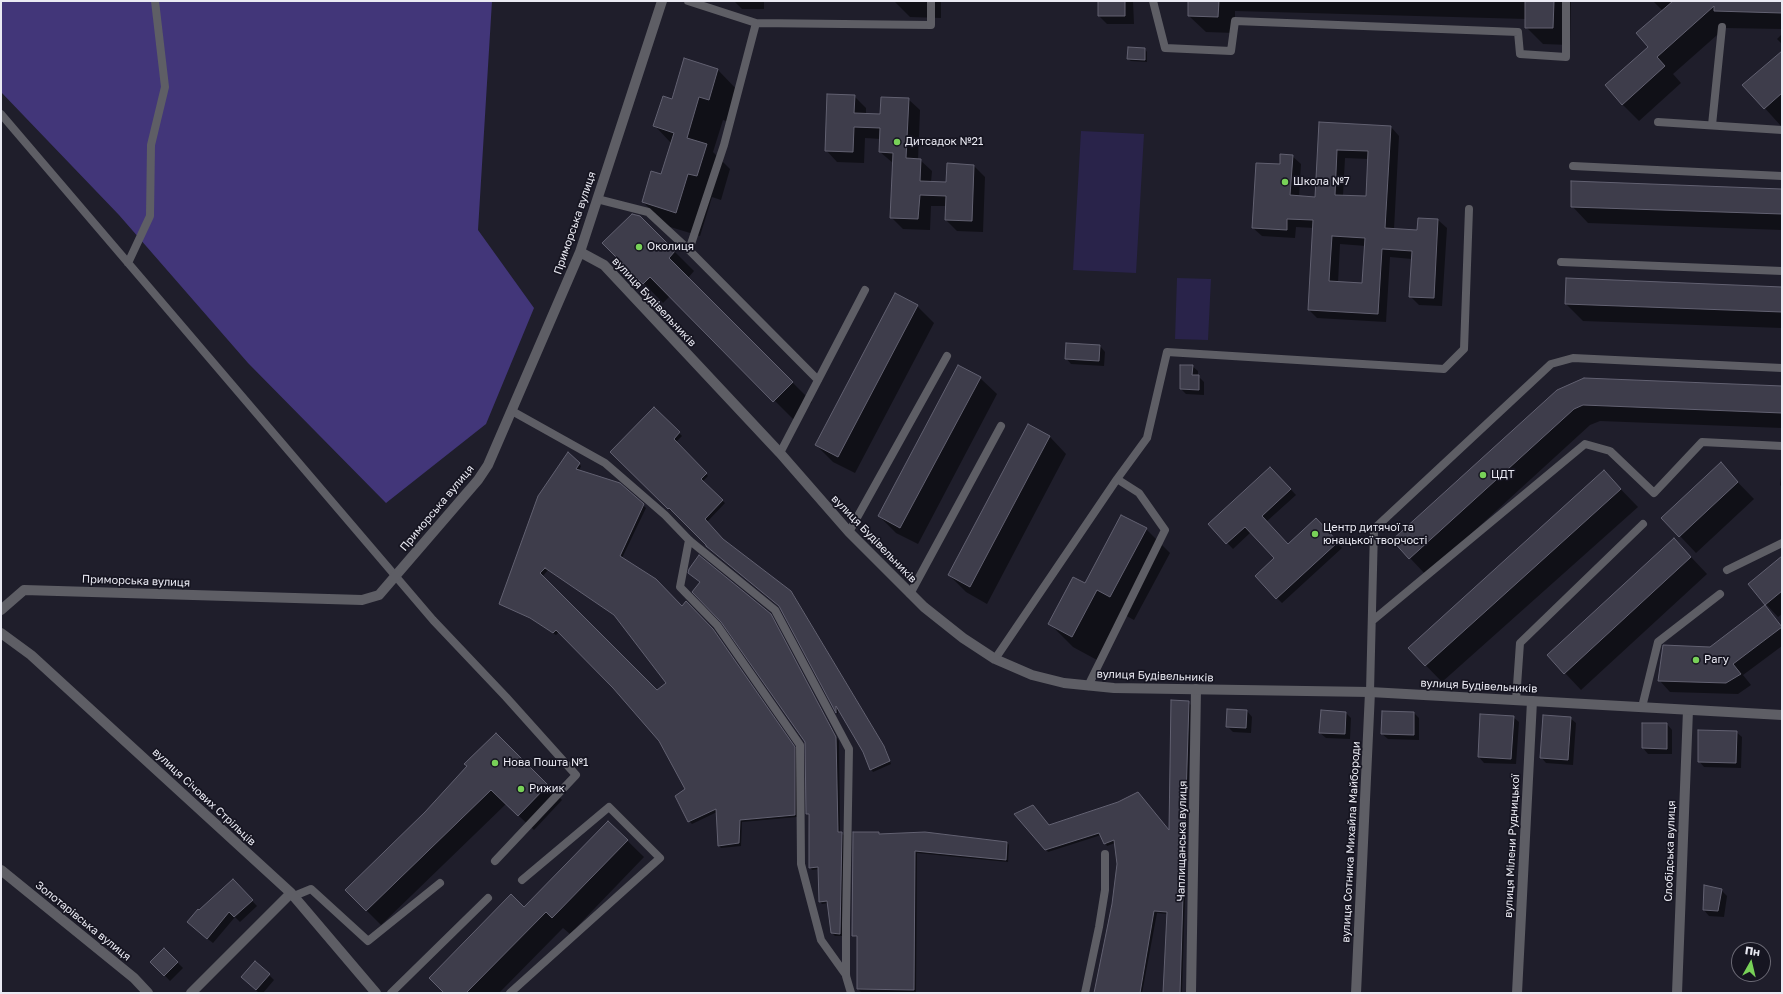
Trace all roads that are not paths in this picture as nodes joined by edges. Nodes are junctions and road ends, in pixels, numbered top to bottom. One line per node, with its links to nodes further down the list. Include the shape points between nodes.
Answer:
1 (155, 1): 20 (lane, via 165,87 151,145 150,216)
2 (662, 1): 15 (street, Приморська вулиця)
3 (688, 1): 7 (lane)
4 (931, 1): 7 (lane, via 931,25)
5 (1153, 1): 6 (lane, via 1165,48 1231,51 1235,21 1518,32 1520,54 1566,57)
6 (1566, 1)
7 (756, 23): 17 (lane, via 724,145)
8 (1722, 28): 11 (lane)
9 (1, 114): 20 (lane)
10 (1658, 122): 11 (lane)
11 (1712, 125): 12 (lane)
12 (1782, 130)
13 (1573, 166): 14 (lane)
14 (1782, 176)
15 (596, 199): 17 (lane, via 648,212); 18 (street, Приморська вулиця)
16 (1469, 209): 30 (lane, via 1464,349 1444,369 1167,352 1147,438)
17 (689, 250): 25 (lane)
18 (580, 252): 26 (street, Приморська вулиця); 29 (street, вулиця Будівельників, via 604,265)
19 (1561, 262): 21 (lane)
20 (128, 263): 36 (lane)
21 (1782, 271)
22 (865, 290): 25 (lane)
23 (946, 356): 32 (lane)
24 (1782, 368): 40 (lane, via 1573,358 1551,364 1374,528)
25 (818, 380): 29 (lane)
26 (512, 411): 33 (lane, via 605,463 665,515); 36 (street, Приморська вулиця, via 478,480)
27 (1001, 426): 37 (lane)
28 (1782, 446): 40 (lane, via 1702,442 1654,494 1610,451 1585,444)
29 (780, 454): 32 (street, вулиця Будівельників)
30 (1117, 479): 42 (lane); 43 (lane, via 1139,493 1165,530)
31 (1643, 524): 46 (lane, via 1520,643)
32 (849, 532): 37 (street, вулиця Будівельників)
33 (689, 540): 58 (lane, via 680,587 716,625 800,745 801,864 822,940); 58 (lane, via 775,610 849,749)
34 (1782, 543): 35 (lane)
35 (1727, 570)
36 (396, 576): 39 (street, Приморська вулиця, via 380,595 362,600 24,590); 52 (lane, via 433,620 576,775)
37 (910, 594): 42 (street, вулиця Будівельників, via 935,616)
38 (1720, 594): 48 (lane, via 1658,642)
39 (1, 610)
40 (1372, 621): 45 (lane)
41 (1, 633): 56 (street, вулиця Січових Стрільців, via 31,655)
42 (995, 658): 43 (street, вулиця Будівельників, via 1032,675)
43 (1088, 686): 44 (street, вулиця Будівельників)
44 (1196, 690): 45 (street, вулиця Будівельників); 66 (street, Чаплищанська вулиця)
45 (1370, 692): 46 (street, вулиця Будівельників); 67 (street, вулиця Сотника Михайла Майбороди)
46 (1516, 700): 47 (street, вулиця Будівельників)
47 (1532, 701): 48 (street, вулиця Будівельників); 68 (street, вулиця Мілени Рудницької)
48 (1642, 707): 49 (street, вулиця Будівельників)
49 (1688, 710): 50 (street, вулиця Будівельників); 69 (street, Слобідська вулиця)
50 (1782, 715)
51 (1105, 854): 65 (lane, via 1105,890)
52 (495, 861)
53 (1, 870): 59 (street, Золотарівська вулиця, via 134,978)
54 (522, 880): 63 (lane, via 609,807 660,858)
55 (440, 883): 56 (lane, via 368,941 311,889)
56 (292, 895): 60 (street); 61 (street, вулиця Січових Стрільців)
57 (488, 898): 62 (lane)
58 (846, 976): 64 (lane)
59 (148, 993)
60 (191, 993)
61 (376, 993)
62 (391, 993)
63 (510, 993)
64 (851, 993)
65 (1085, 993)
66 (1191, 993)
67 (1356, 993)
68 (1517, 993)
69 (1676, 993)

